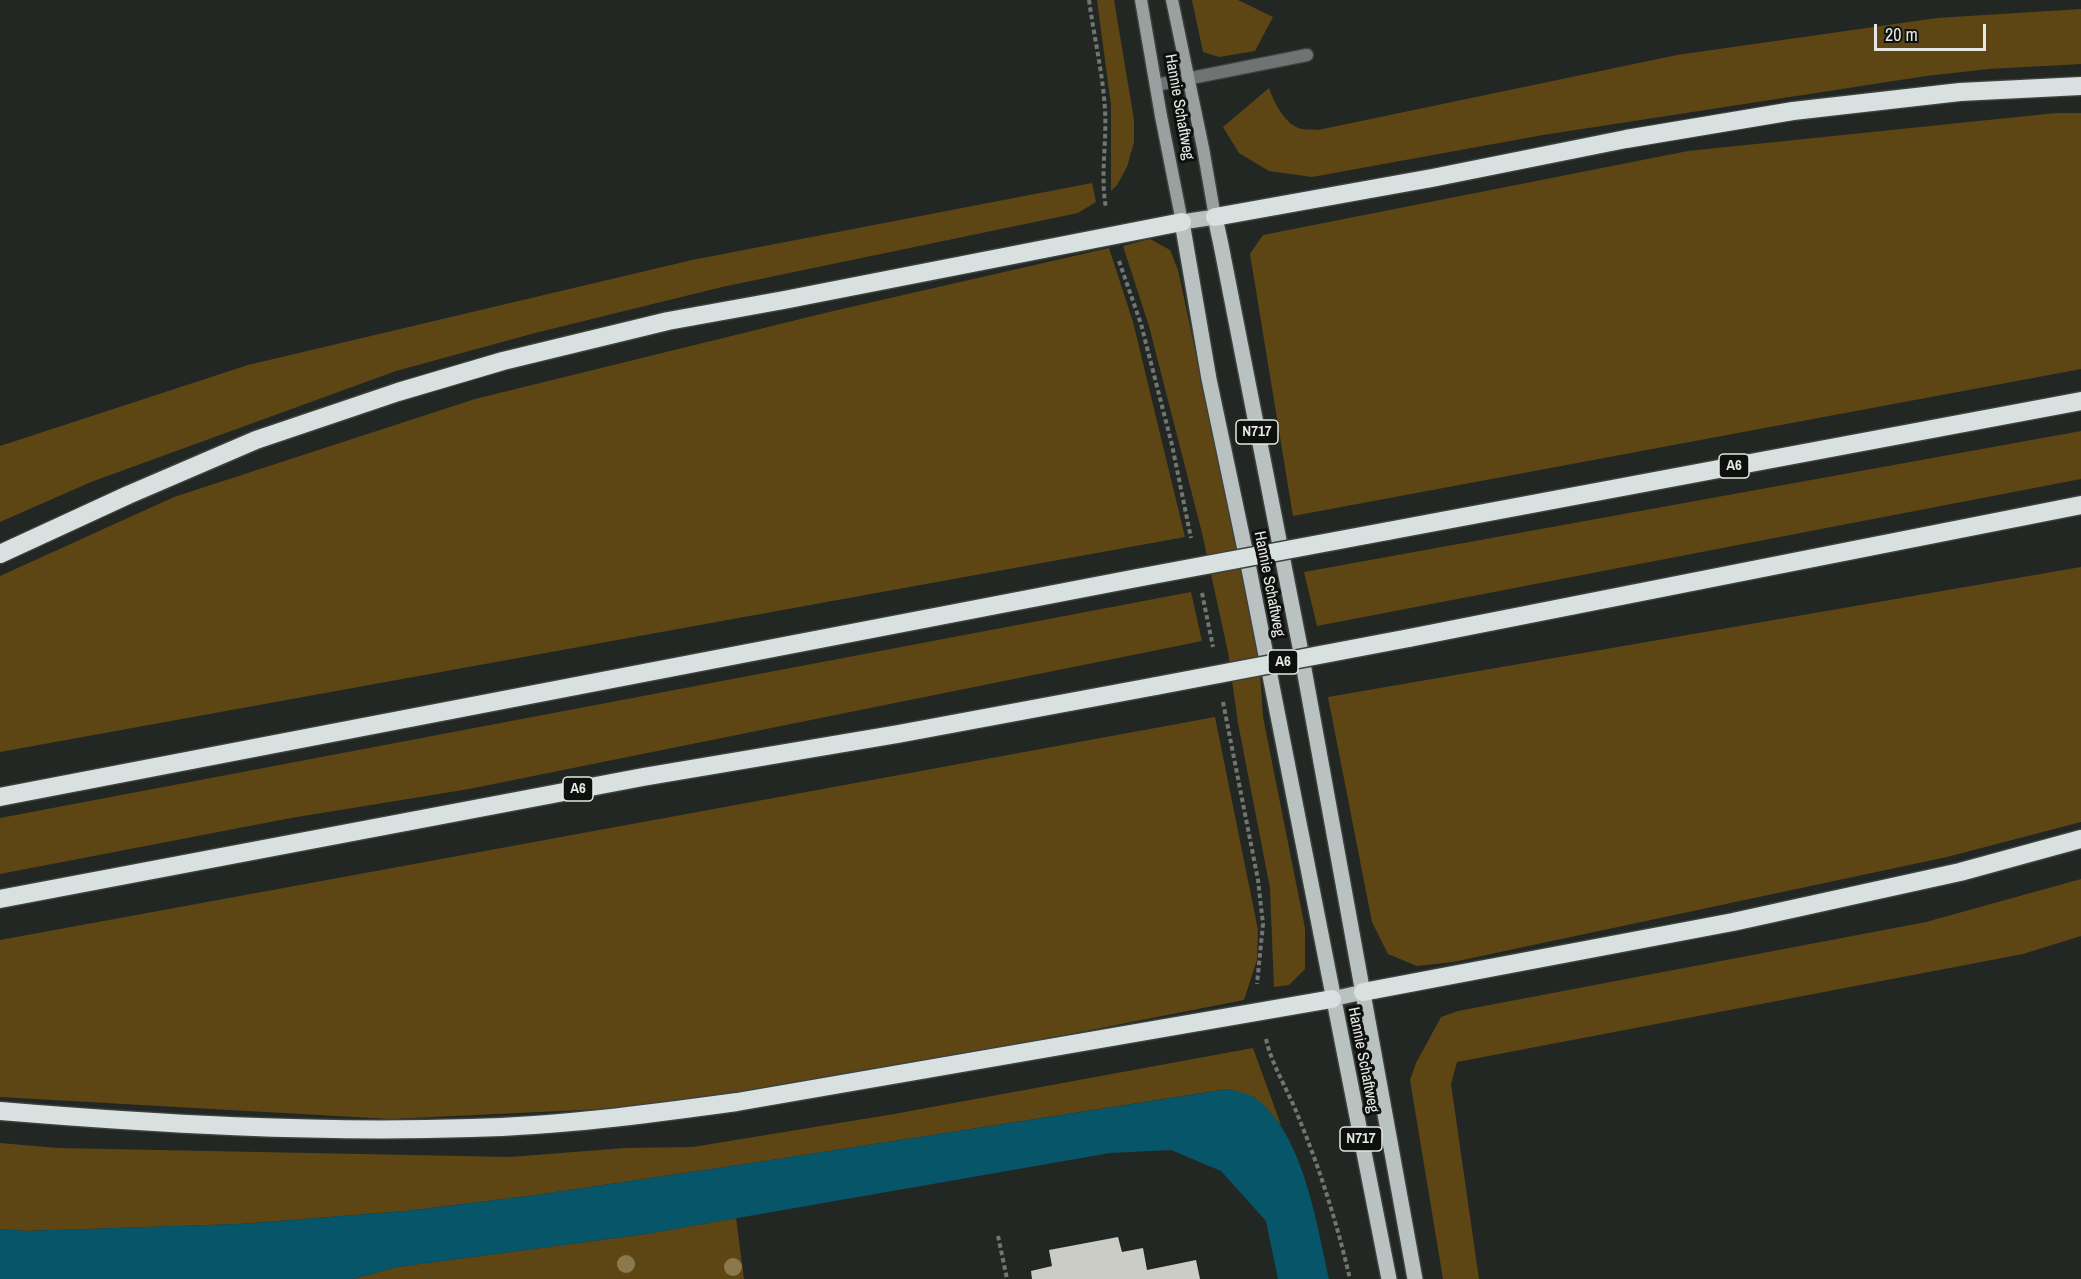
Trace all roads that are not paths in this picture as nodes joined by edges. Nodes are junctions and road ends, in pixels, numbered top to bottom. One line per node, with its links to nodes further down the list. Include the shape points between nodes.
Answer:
1 (1141, 0): 5 (main road, Hannie Schaftweg / N717)
2 (1172, 0): 4 (main road, Hannie Schaftweg / N717)
3 (1307, 55): 4 (lane)
4 (1189, 79): 5 (lane); 7 (main road, Hannie Schaftweg / N717)
5 (1156, 85): 8 (main road, Hannie Schaftweg / N717)
6 (2081, 86): 7 (highway, via 1960,92 1793,111)
7 (1215, 217): 8 (main road); 15 (main road, Hannie Schaftweg / N717)
8 (1182, 222): 11 (highway, via 668,321 503,361 256,440); 16 (main road, Hannie Schaftweg / N717, via 1209,379)
9 (2081, 401): 12 (highway, A6, bridge)
10 (2081, 504): 14 (highway, A6, bridge, via 1409,638 898,734 643,777)
11 (0, 554)
12 (0, 797)
13 (2081, 839): 15 (highway, via 1960,872 1733,922)
14 (0, 900)
15 (1363, 992): 16 (main road); 19 (main road, Hannie Schaftweg / N717)
16 (1332, 999): 17 (highway, via 737,1102 554,1123 472,1128 292,1129); 18 (main road, Hannie Schaftweg / N717)
17 (0, 1111)
18 (1389, 1279)
19 (1415, 1279)

